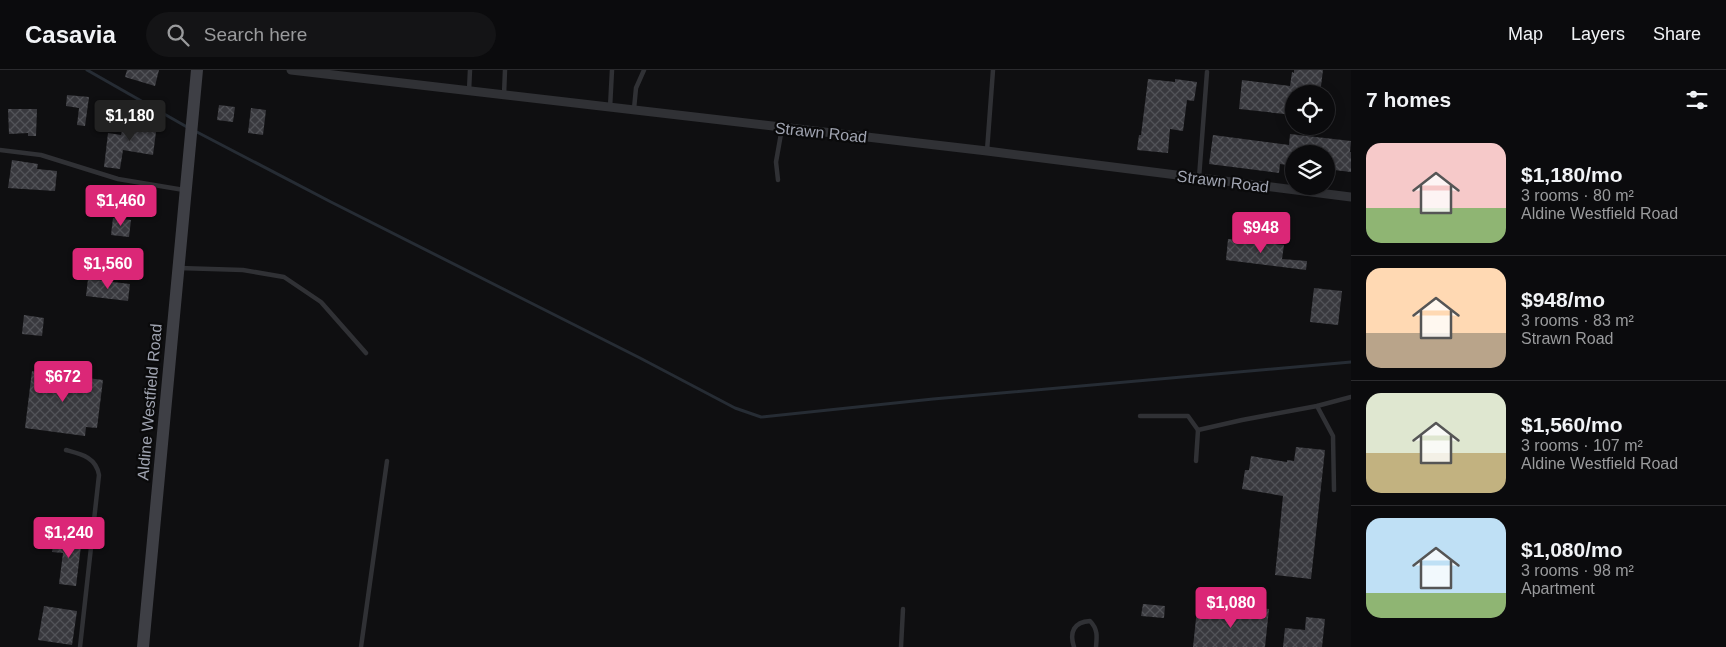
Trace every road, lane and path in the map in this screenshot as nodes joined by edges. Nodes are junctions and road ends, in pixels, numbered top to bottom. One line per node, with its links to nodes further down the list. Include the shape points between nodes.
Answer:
1 (197, 70): 18 (main road, Aldine Westfield Road)
2 (291, 70): 9 (street, Strawn Road)
3 (470, 70): 9 (lane)
4 (505, 70): 10 (lane)
5 (612, 70): 11 (lane)
6 (644, 70): 12 (lane, via 636,88)
7 (993, 70): 15 (lane)
8 (1207, 72): 16 (lane)
9 (470, 91): 10 (street, Strawn Road)
10 (504, 95): 11 (street, Strawn Road)
11 (610, 108): 12 (street, Strawn Road)
12 (634, 110): 13 (street, Strawn Road)
13 (782, 128): 15 (street, Strawn Road); 17 (lane, via 776,162)
14 (0, 150): 18 (lane, via 40,155 118,179)
15 (987, 151): 16 (street, Strawn Road)
16 (1199, 178): 19 (street, Strawn Road)
17 (778, 180)
18 (186, 190): 20 (main road, Aldine Westfield Road)
19 (1351, 197)
20 (178, 268): 21 (lane, via 243,270 284,277 321,302); 32 (main road, Aldine Westfield Road)
21 (366, 353)
22 (1351, 398): 23 (lane)
23 (1317, 406): 25 (lane); 29 (lane, via 1333,436)
24 (1140, 416): 25 (lane, via 1188,416)
25 (1198, 430): 28 (lane)
26 (66, 450): 31 (lane, via 87,456 99,475)
27 (387, 461): 33 (lane)
28 (1196, 461)
29 (1334, 490)
30 (903, 609): 34 (lane)
31 (80, 647)
32 (143, 647)
33 (360, 647)
34 (901, 647)
35 (1074, 647): 36 (lane, via 1071,637 1074,628 1090,621 1096,627)
36 (1096, 647)

